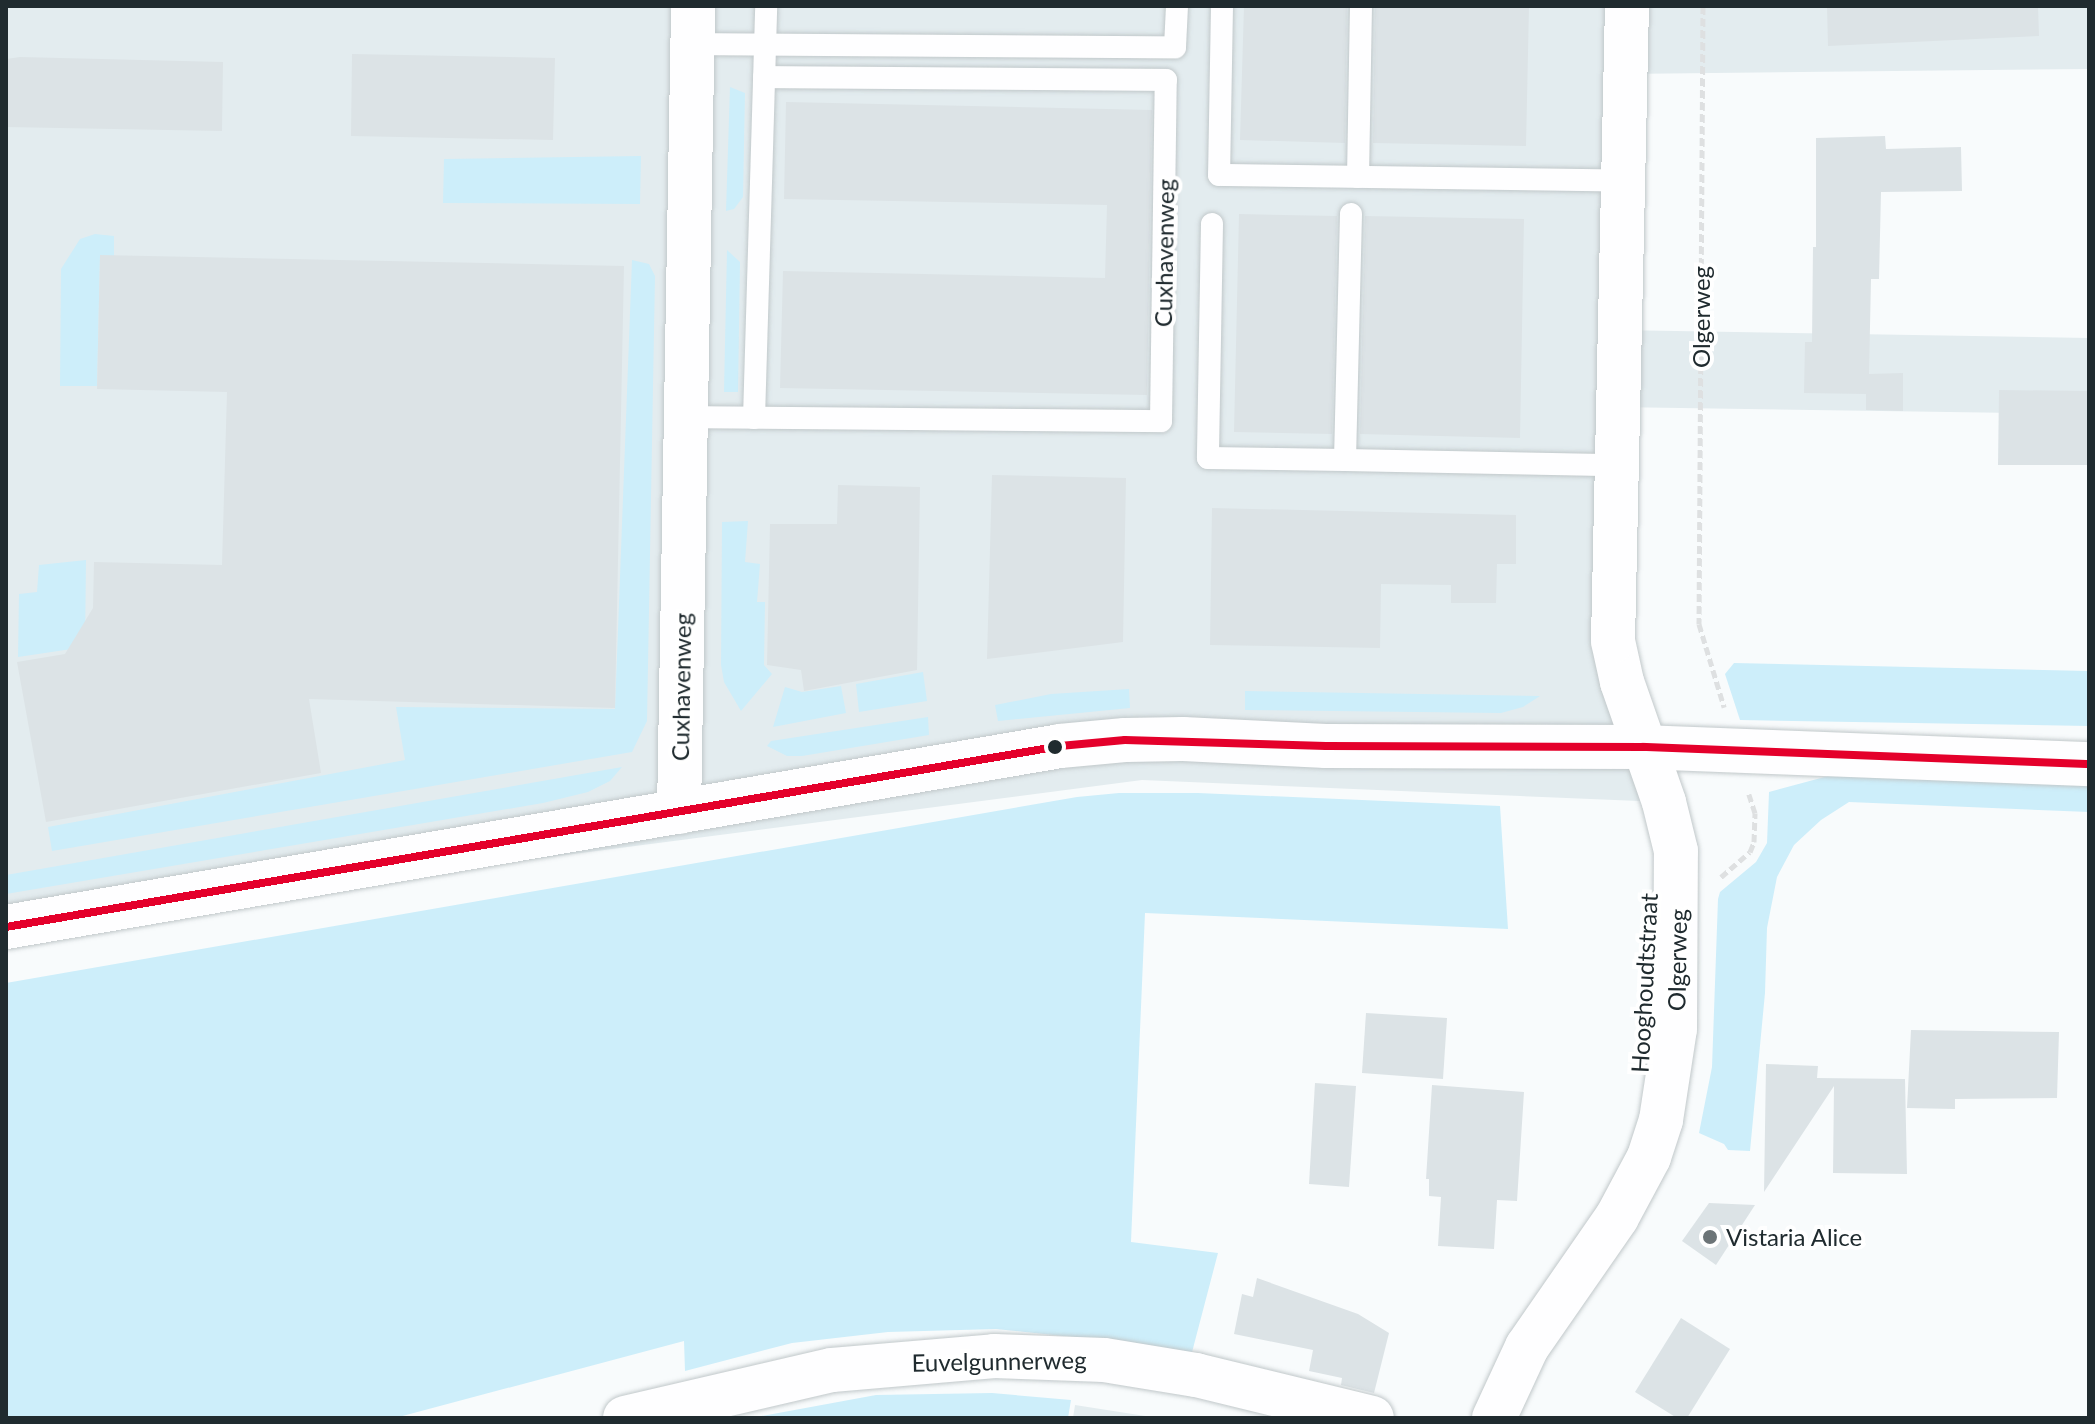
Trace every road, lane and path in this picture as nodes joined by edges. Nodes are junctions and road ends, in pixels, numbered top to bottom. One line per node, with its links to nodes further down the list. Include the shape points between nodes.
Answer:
1 (766, 6): 8 (lane)
2 (1177, 6): 8 (lane, Cuxhavenweg, via 1175,47)
3 (1222, 6): 10 (lane, via 1219,175)
4 (1361, 6): 10 (lane)
5 (1627, 6): 11 (street, Olgerweg)
6 (1703, 6): 19 (path, Olgerweg, via 1699,624)
7 (692, 25): 8 (lane, Cuxhavenweg); 14 (street, Cuxhavenweg)
8 (765, 45): 9 (lane)
9 (764, 77): 15 (lane); 15 (lane, Cuxhavenweg, via 1166,80 1161,421)
10 (1358, 177): 11 (lane)
11 (1624, 181): 17 (street, Olgerweg)
12 (1351, 214): 16 (lane)
13 (1212, 224): 16 (lane, via 1208,458)
14 (685, 417): 15 (lane, Cuxhavenweg); 21 (street, Cuxhavenweg)
15 (754, 418)
16 (1345, 460): 17 (lane)
17 (1616, 465): 18 (street, Olgerweg, via 1613,641)
18 (1644, 747): 19 (street); 21 (street, via 1125,740 1060,746); 26 (street, Olgerweg, via 1670,822 1678,880 1675,1029 1661,1120 1649,1157 1617,1217 1527,1347)
19 (1737, 753): 20 (street); 22 (path, Olgerweg, via 1756,828 1750,852)
20 (2089, 764)
21 (679, 812): 23 (street)
22 (1718, 879)
23 (6, 927)
24 (625, 1418): 25 (street, Euvelgunnerweg, via 832,1370 994,1356 1104,1360 1196,1375)
25 (1372, 1418)
26 (1494, 1418)

